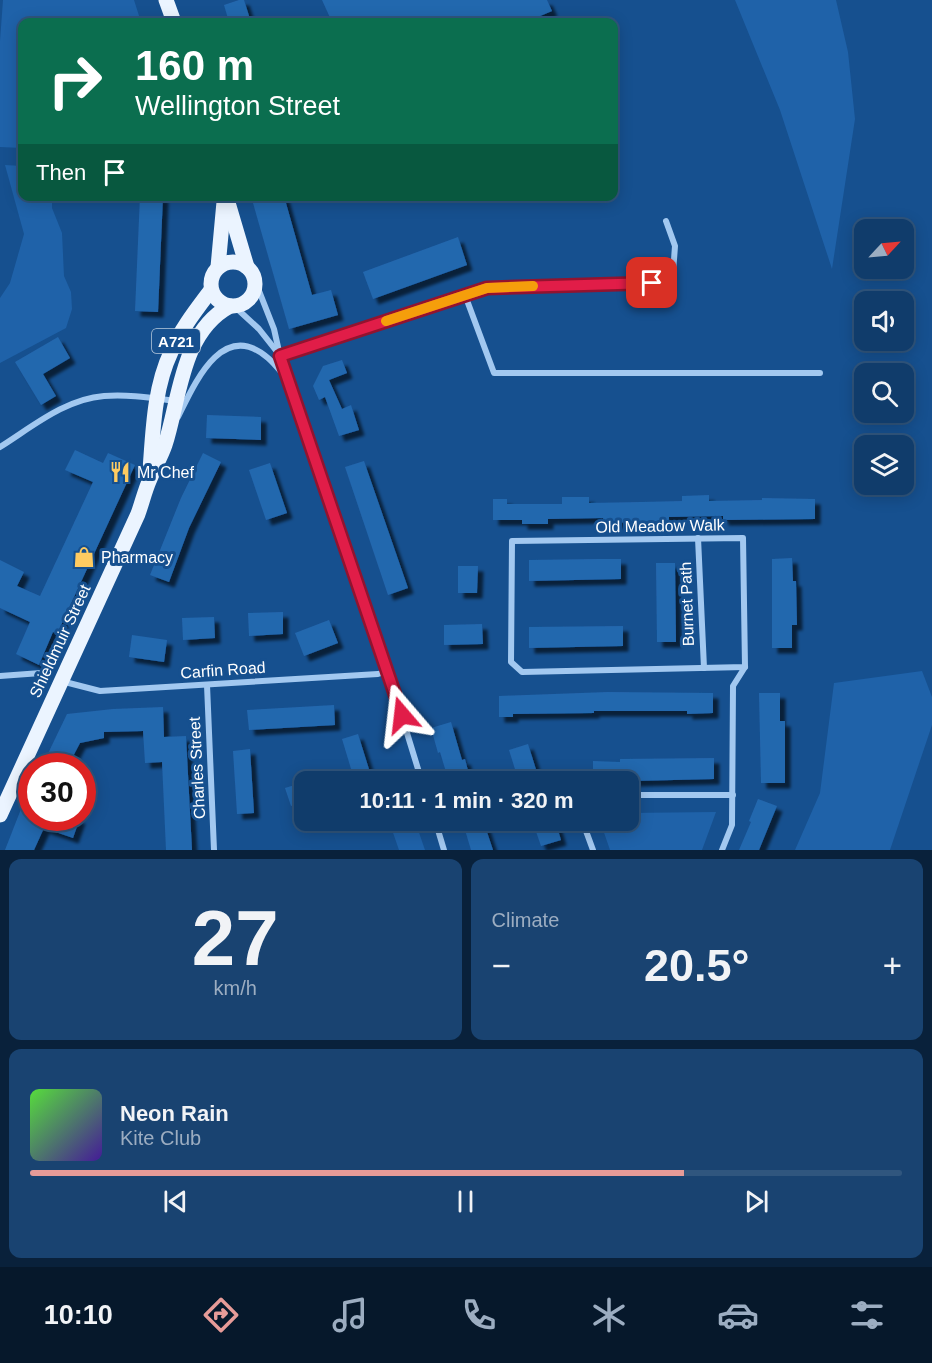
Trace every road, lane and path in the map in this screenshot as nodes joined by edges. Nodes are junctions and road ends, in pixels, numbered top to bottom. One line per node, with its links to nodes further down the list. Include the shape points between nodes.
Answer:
1 (166, 0): 2 (main road)
2 (173, 18)
3 (225, 201): 6 (main road, A721)
4 (227, 201): 7 (main road, A721)
5 (666, 221): 9 (street, via 675,246 673,273 652,283 487,288)
6 (218, 267): 7 (main road, via 234,261); 8 (main road, A721, via 212,276)
7 (251, 273): 10 (main road, A721, via 253,294 242,305); 11 (street, via 274,329)
8 (211, 290): 10 (main road, via 219,302); 14 (main road, Shieldmuir Street / A721, via 169,355)
9 (465, 295): 11 (street); 12 (street, via 494,373)
10 (232, 306): 11 (street); 15 (main road, Shieldmuir Street / A721, via 214,319 197,340)
11 (280, 356): 13 (street)
12 (820, 373)
13 (289, 382): 16 (street, via 268,358 248,348 228,349 216,355 194,386); 22 (street)
14 (157, 399): 15 (street); 17 (street, via 103,396 83,400 64,407); 18 (main road, Shieldmuir Street / A721)
15 (176, 401): 16 (main road, Shieldmuir Street / A721)
16 (165, 446): 18 (main road, Shieldmuir Street / A721)
17 (0, 447)
18 (149, 480): 25 (main road, Shieldmuir Street / A721, via 138,514)
19 (698, 538): 20 (street, Old Meadow Walk, via 743,538); 21 (street, Burnet Path); 21 (street, Old Meadow Walk, via 512,541 511,662 522,672)
20 (745, 667): 21 (street, Old Meadow Walk); 29 (street, via 733,686)
21 (704, 668)
22 (388, 671): 26 (street, Carfin Road); 27 (street)
23 (41, 673): 24 (street)
24 (0, 676)
25 (61, 681): 26 (street, Carfin Road, via 100,691); 30 (main road, Shieldmuir Street / A721)
26 (207, 685): 33 (street, Charles Street)
27 (420, 771)
28 (639, 795): 29 (street)
29 (733, 795): 36 (street, via 732,825)
30 (0, 815)
31 (438, 831): 34 (street)
32 (586, 831): 35 (street)
33 (214, 850)
34 (444, 850)
35 (593, 850)
36 (722, 850)

